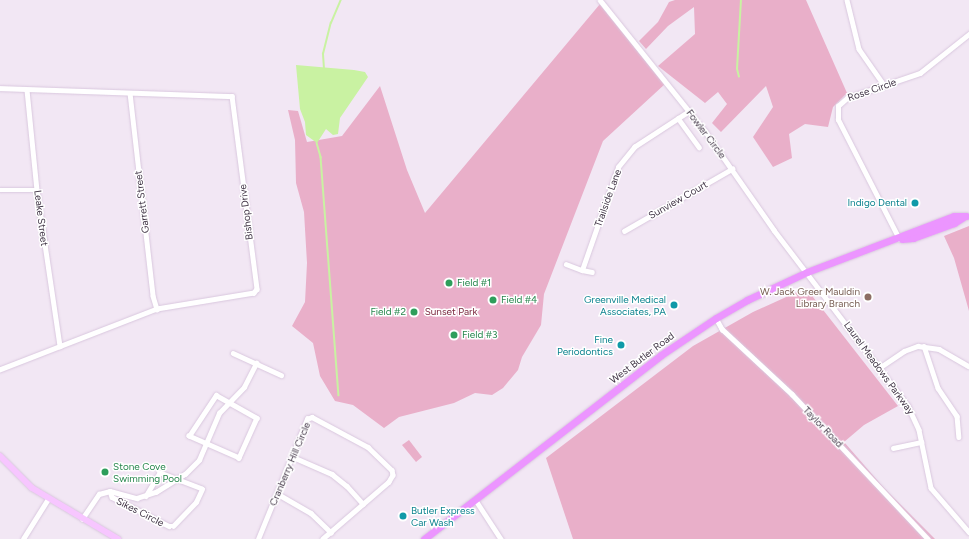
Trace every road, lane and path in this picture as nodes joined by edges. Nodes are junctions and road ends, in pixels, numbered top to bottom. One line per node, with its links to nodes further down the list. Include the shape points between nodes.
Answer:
1 (600, 0): 8 (street, Fowler Circle)
2 (847, 0): 4 (street, via 859,49)
3 (969, 34): 4 (street, Rose Circle, via 927,69)
4 (884, 85): 16 (street, Rose Circle, via 844,99 838,106 837,116)
5 (0, 88): 6 (street, Bishop Drive)
6 (26, 90): 7 (street, Bishop Drive); 13 (street, Leake Street)
7 (130, 94): 21 (street, Garrett Street, via 153,296); 21 (street, Bishop Drive, via 226,94 232,96 234,102 257,289 254,293)
8 (689, 111): 9 (street, Trailside Lane); 11 (street, Fowler Circle)
9 (678, 118): 10 (street); 18 (street, Trailside Lane, via 634,147 618,167)
10 (699, 147)
11 (732, 169): 15 (street, Sunview Court); 20 (street, Fowler Circle)
12 (0, 190): 13 (street)
13 (37, 190): 23 (street, Leake Street)
14 (967, 215): 16 (main road, West Butler Road, via 954,223 913,238)
15 (624, 231)
16 (898, 239): 20 (main road, West Butler Road)
17 (566, 264): 18 (street)
18 (582, 270): 19 (street)
19 (592, 272)
20 (807, 272): 22 (main road, West Butler Road); 28 (street, Laurel Meadows Parkway)
21 (157, 309): 23 (street, Bishop Drive)
22 (716, 318): 43 (main road, West Butler Road, via 661,355); 54 (street, Taylor Road, via 722,329 792,394)
23 (60, 346): 29 (street, Bishop Drive)
24 (924, 346): 27 (street, via 939,349); 28 (street, via 909,348); 32 (street, via 938,388 957,416)
25 (233, 353): 26 (street)
26 (256, 363): 30 (street); 31 (street, via 244,387)
27 (969, 366)
28 (879, 368): 33 (street, Laurel Meadows Parkway, via 912,412)
29 (0, 370)
30 (281, 375)
31 (230, 404): 34 (street, via 219,413); 34 (street, via 216,395 190,432 189,436); 34 (street, via 257,418 239,458)
32 (959, 437)
33 (921, 442): 35 (street); 47 (street, Laurel Meadows Parkway, via 931,488)
34 (206, 444): 38 (street, via 199,460)
35 (893, 448)
36 (0, 456): 42 (main road, via 25,482)
37 (293, 457): 40 (street, Cranberry Hill Circle); 44 (street, via 332,474); 44 (street, Cranberry Hill Circle, via 307,419 312,417 368,447 392,470 393,475 389,482)
38 (176, 479): 39 (street, Sikes Circle, via 202,489 196,502 173,526 112,497); 41 (street); 41 (street, via 160,473)
39 (110, 491): 41 (street, via 137,498); 45 (street, via 93,498)
40 (278, 494): 46 (street, via 306,509); 50 (street, Cranberry Hill Circle)
41 (146, 496)
42 (48, 499): 45 (main road); 49 (street)
43 (475, 499): 52 (main road, West Butler Road); 53 (street)
44 (363, 504): 46 (street, Cranberry Hill Circle)
45 (82, 518): 48 (main road)
46 (331, 532): 51 (street, Cranberry Hill Circle)
47 (969, 532)
48 (115, 538)
49 (23, 539)
50 (258, 539)
51 (324, 539)
52 (424, 539)
53 (501, 539)
54 (928, 539)

